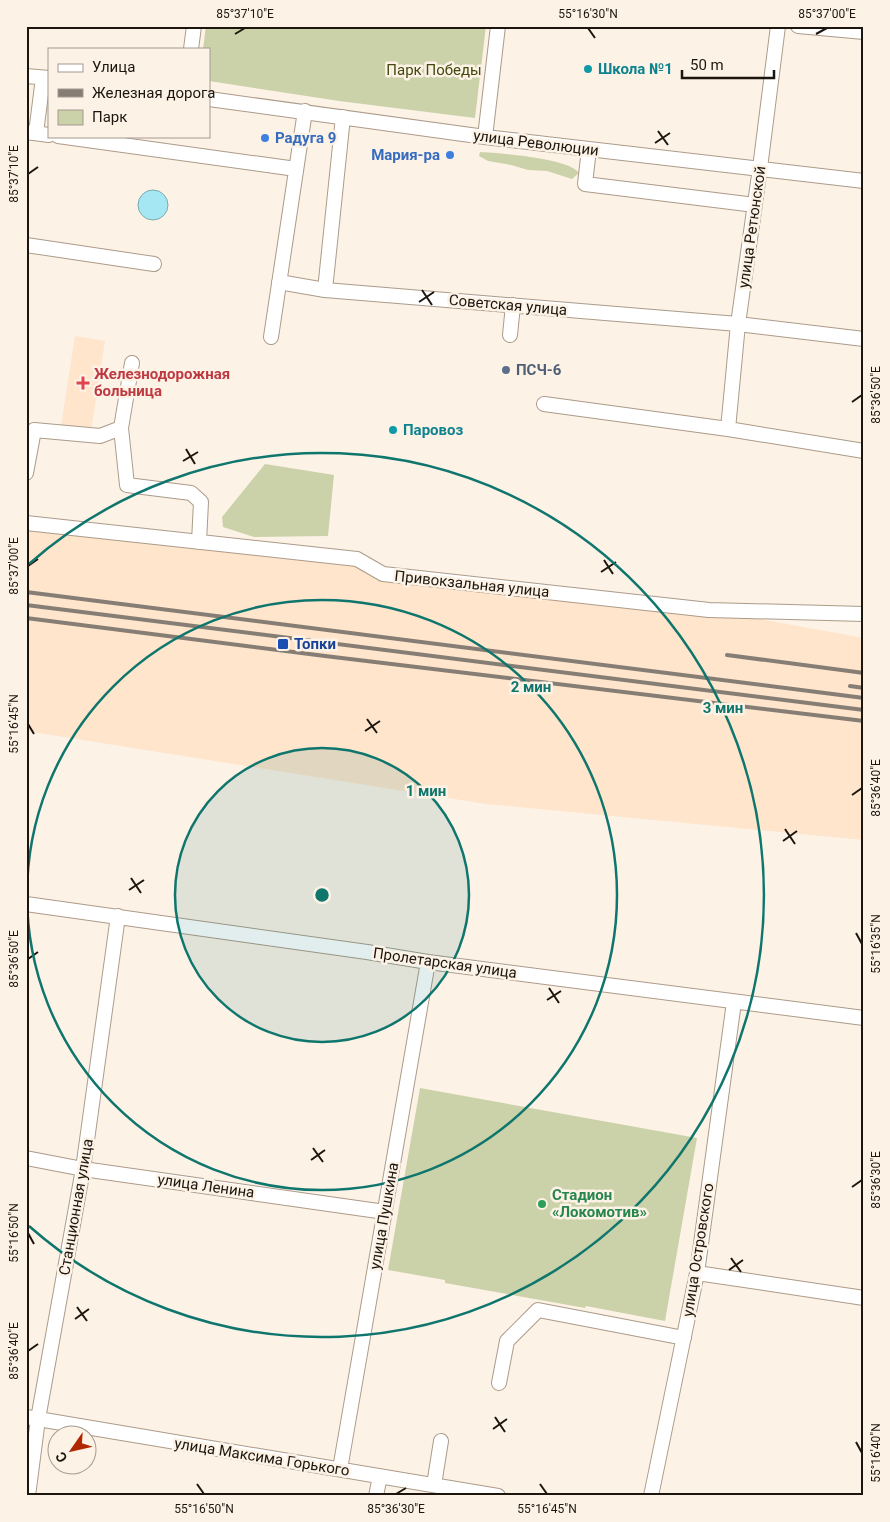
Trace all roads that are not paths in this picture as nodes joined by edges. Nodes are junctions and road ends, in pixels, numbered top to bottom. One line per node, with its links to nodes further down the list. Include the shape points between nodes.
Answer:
1 (194, 26): 6 (street)
2 (498, 26): 13 (street)
3 (778, 26): 16 (street, улица Ретюнской)
4 (798, 26): 5 (street)
5 (864, 32)
6 (191, 48)
7 (26, 76): 8 (street)
8 (46, 78): 12 (street)
9 (210, 99): 10 (street, улица Революции)
10 (305, 111): 11 (street, улица Революции); 17 (street)
11 (343, 117): 13 (street, улица Революции); 23 (street)
12 (37, 133)
13 (485, 137): 15 (street, улица Революции)
14 (72, 138): 17 (street)
15 (589, 149): 16 (street, улица Революции); 19 (street, via 585,184)
16 (760, 168): 18 (street, улица Революции); 19 (street, улица Ретюнской)
17 (296, 169): 22 (street)
18 (864, 181)
19 (755, 205): 25 (street, улица Ретюнской)
20 (26, 245): 21 (street)
21 (154, 264)
22 (279, 282): 23 (street, Советская улица); 27 (street)
23 (325, 290): 24 (street, Советская улица)
24 (513, 305): 25 (street, Советская улица); 26 (street)
25 (738, 324): 28 (street, Советская улица); 32 (street, улица Ретюнской)
26 (510, 335)
27 (271, 336)
28 (864, 339)
29 (132, 363): 31 (street)
30 (544, 404): 32 (street)
31 (121, 428): 34 (street, via 100,436 34,430); 36 (street, via 126,485 191,493 201,502)
32 (728, 429): 33 (street)
33 (864, 451)
34 (26, 473)
35 (26, 523): 36 (street, Привокзальная улица)
36 (199, 542): 37 (street, Привокзальная улица, via 357,559 383,574 699,609)
37 (864, 614)
38 (26, 904): 39 (street, Пролетарская улица)
39 (118, 916): 40 (street, Пролетарская улица); 44 (street, Станционная улица)
40 (428, 962): 41 (street, Пролетарская улица); 45 (street, улица Пушкина)
41 (734, 1002): 42 (street, Пролетарская улица); 46 (street, улица Островского)
42 (864, 1018)
43 (26, 1158): 44 (street, улица Ленина)
44 (83, 1168): 45 (street, улица Ленина); 50 (street, Станционная улица)
45 (385, 1212): 52 (street, улица Пушкина)
46 (697, 1274): 47 (street); 48 (street, улица Островского)
47 (864, 1298)
48 (684, 1338): 49 (street, via 538,1310 507,1341); 58 (street, улица Островского)
49 (499, 1383)
50 (32, 1418): 52 (street, улица Максима Горького); 55 (street, Станционная улица)
51 (441, 1441): 54 (street)
52 (340, 1470): 53 (street, улица Максима Горького)
53 (380, 1476): 54 (street, улица Максима Горького); 56 (street)
54 (434, 1485): 57 (street, улица Максима Горького)
55 (28, 1496)
56 (376, 1496)
57 (498, 1496)
58 (651, 1496)

